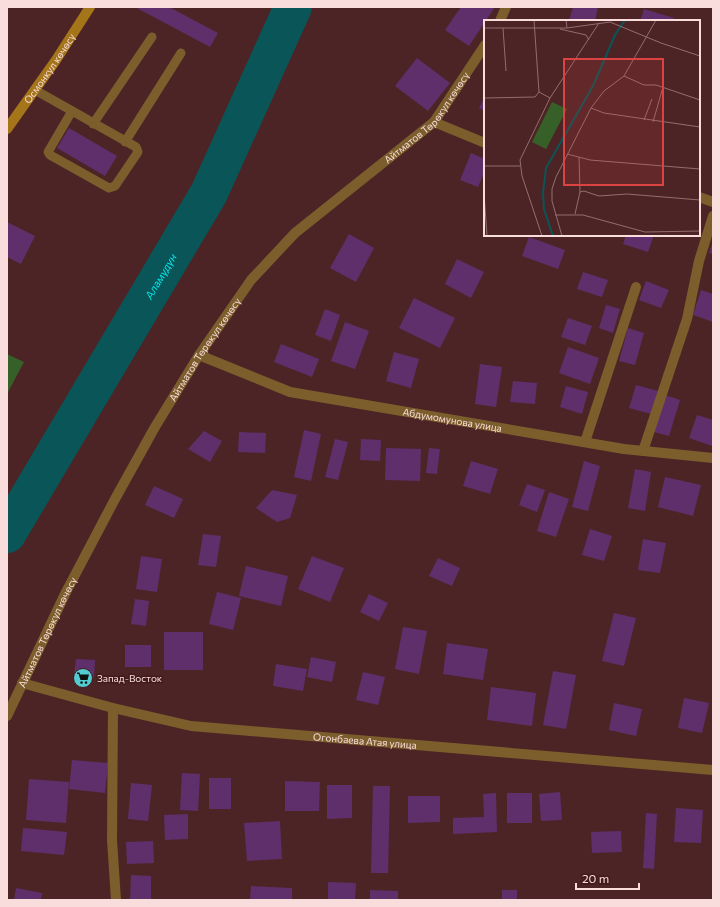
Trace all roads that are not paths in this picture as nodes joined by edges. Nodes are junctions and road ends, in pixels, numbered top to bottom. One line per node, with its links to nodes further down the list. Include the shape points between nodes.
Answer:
1 (90, 7): 7 (street, Осмонкул көчөсү)
2 (506, 7): 3 (street)
3 (500, 20)
4 (152, 37): 10 (lane)
5 (484, 47): 9 (street, Айтматов Төрөкул көчөсү)
6 (181, 53): 12 (lane)
7 (35, 90): 8 (lane); 11 (street, Осмонкул көчөсү)
8 (72, 111): 10 (lane); 12 (lane, via 48,152 109,188 115,186 138,152 136,147)
9 (434, 122): 13 (street); 18 (street, Айтматов Төрөкул көчөсү, via 295,233 251,280)
10 (93, 124): 12 (lane)
11 (7, 129)
12 (125, 142)
13 (484, 144)
14 (700, 197): 15 (street)
15 (713, 202)
16 (713, 216): 20 (street, via 687,319)
17 (636, 288): 19 (street)
18 (199, 355): 19 (street, Абдумомунова улица, via 290,392); 22 (street, Айтматов Төрөкул көчөсү, via 115,499)
19 (585, 442): 20 (street, Абдумомунова улица)
20 (643, 451): 21 (street, Абдумомунова улица)
21 (713, 458)
22 (22, 683): 23 (street, Огонбаева Атая улица); 24 (street, Айтматов Төрөкул көчөсү)
23 (113, 708): 25 (street, Огонбаева Атая улица, via 191,726); 26 (street, via 112,840)
24 (7, 716)
25 (713, 770)
26 (116, 900)

